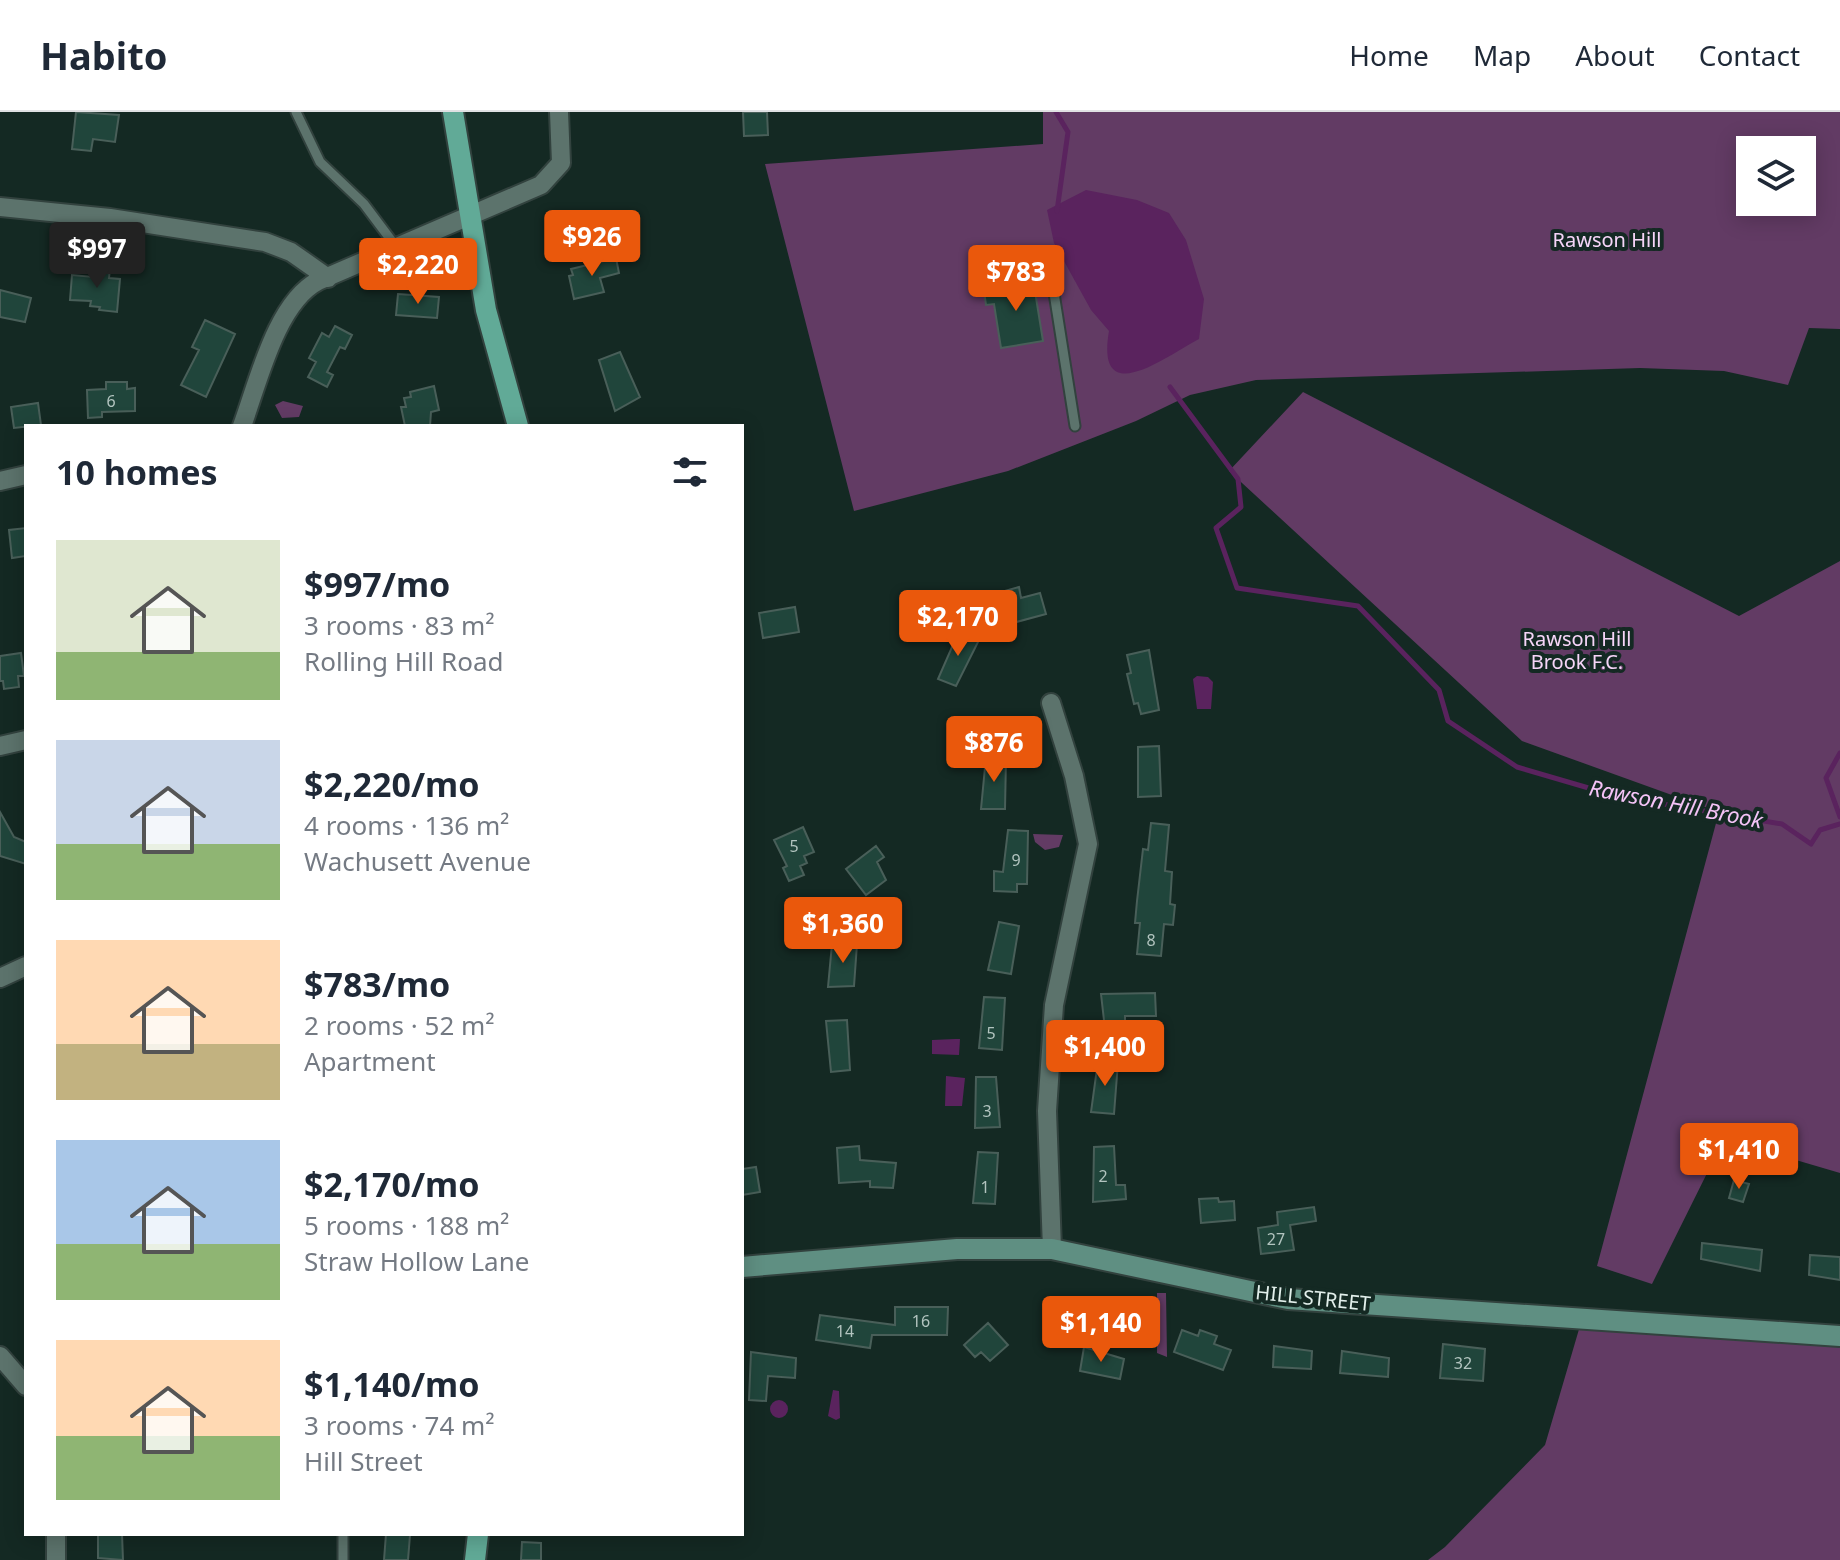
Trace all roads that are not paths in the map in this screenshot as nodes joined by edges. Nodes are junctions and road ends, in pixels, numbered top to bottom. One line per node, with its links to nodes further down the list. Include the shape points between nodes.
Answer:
1 (296, 112): 6 (lane, via 315,156 364,204)
2 (455, 112): 5 (main road)
3 (559, 112): 5 (street, via 561,163 554,175)
4 (0, 207): 7 (street, via 265,242 291,252)
5 (472, 218): 6 (street); 10 (main road, via 488,322)
6 (397, 248): 7 (street)
7 (328, 278): 9 (street, via 290,305)
8 (1054, 293): 11 (lane)
9 (243, 424)
10 (517, 424)
11 (1075, 426)
12 (24, 475): 13 (street)
13 (0, 481)
14 (1051, 703): 19 (street, via 1088,844 1054,1005 1047,1111)
15 (24, 740): 16 (street)
16 (0, 746)
17 (24, 967): 18 (street)
18 (0, 978)
19 (1052, 1249): 20 (street, HILL STREET, via 957,1249); 21 (street, HILL STREET, via 1298,1301)
20 (744, 1267)
21 (1840, 1336)
22 (0, 1356): 23 (street)
23 (24, 1384)
24 (56, 1536): 27 (street)
25 (343, 1536): 28 (lane)
26 (478, 1536): 29 (main road)
27 (56, 1560)
28 (343, 1560)
29 (475, 1560)

